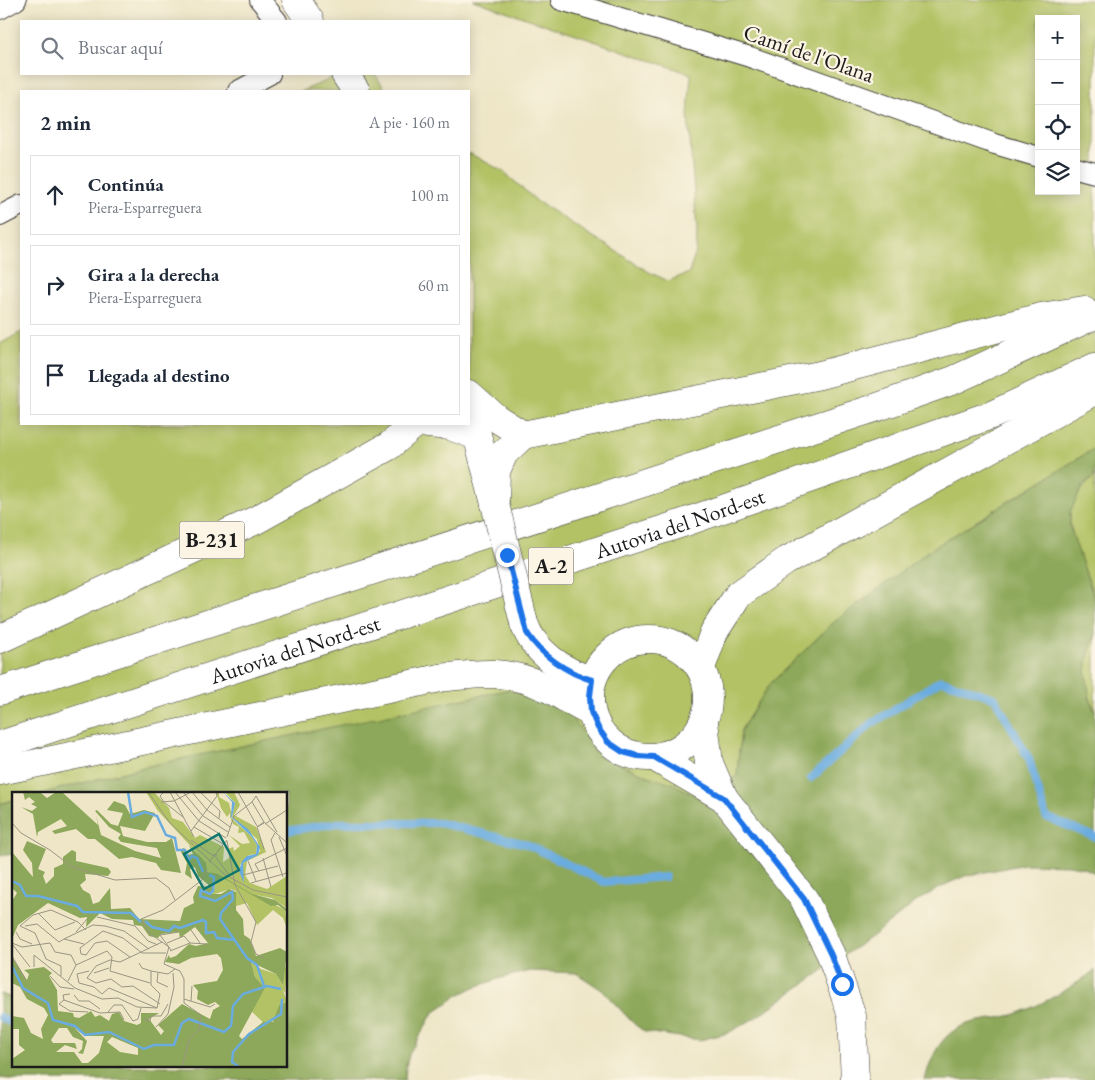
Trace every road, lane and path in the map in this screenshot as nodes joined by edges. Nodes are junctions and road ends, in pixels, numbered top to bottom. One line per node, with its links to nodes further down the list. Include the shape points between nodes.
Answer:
1 (16, 0): 5 (street)
2 (260, 0): 6 (street)
3 (296, 0): 7 (main road)
4 (561, 0): 12 (street, Camí de l'Olana, via 750,57)
5 (0, 9)
6 (276, 20)
7 (309, 20)
8 (267, 75): 10 (street)
9 (347, 75): 11 (main road)
10 (240, 90)
11 (355, 90)
12 (1035, 156)
13 (1080, 169): 14 (street)
14 (1095, 173)
15 (20, 205): 16 (street)
16 (0, 216)
17 (1095, 309): 25 (main road, via 1041,317 820,375)
18 (1095, 315): 31 (main road, A-2, via 954,380 875,408)
19 (1095, 366): 34 (main road, Autovia del Nord-est / A-2, via 994,414 682,523)
20 (1095, 391): 29 (main road, via 786,561 738,595 714,632)
21 (470, 395): 25 (main road, via 496,418)
22 (470, 408): 26 (main road)
23 (414, 425): 28 (main road, B-231, via 389,446 256,520)
24 (439, 425): 26 (main road)
25 (523, 435): 27 (main road, via 504,453 496,470)
26 (477, 436): 27 (main road)
27 (495, 504): 30 (main road, bridge, via 527,633 550,658)
28 (0, 639)
29 (701, 668): 30 (main road, via 689,653 672,643 653,639 633,641 616,649); 33 (main road, via 708,688)
30 (592, 680): 32 (main road)
31 (0, 691)
32 (591, 712): 35 (main road, via 608,742 623,752); 36 (main road, via 523,678 498,673 469,674)
33 (704, 722): 35 (main road, via 690,742 675,752); 37 (main road, via 709,763)
34 (0, 745)
35 (654, 757): 37 (main road)
36 (0, 771)
37 (724, 798): 38 (main road, via 804,899 831,955 852,1016)
38 (855, 1080)

